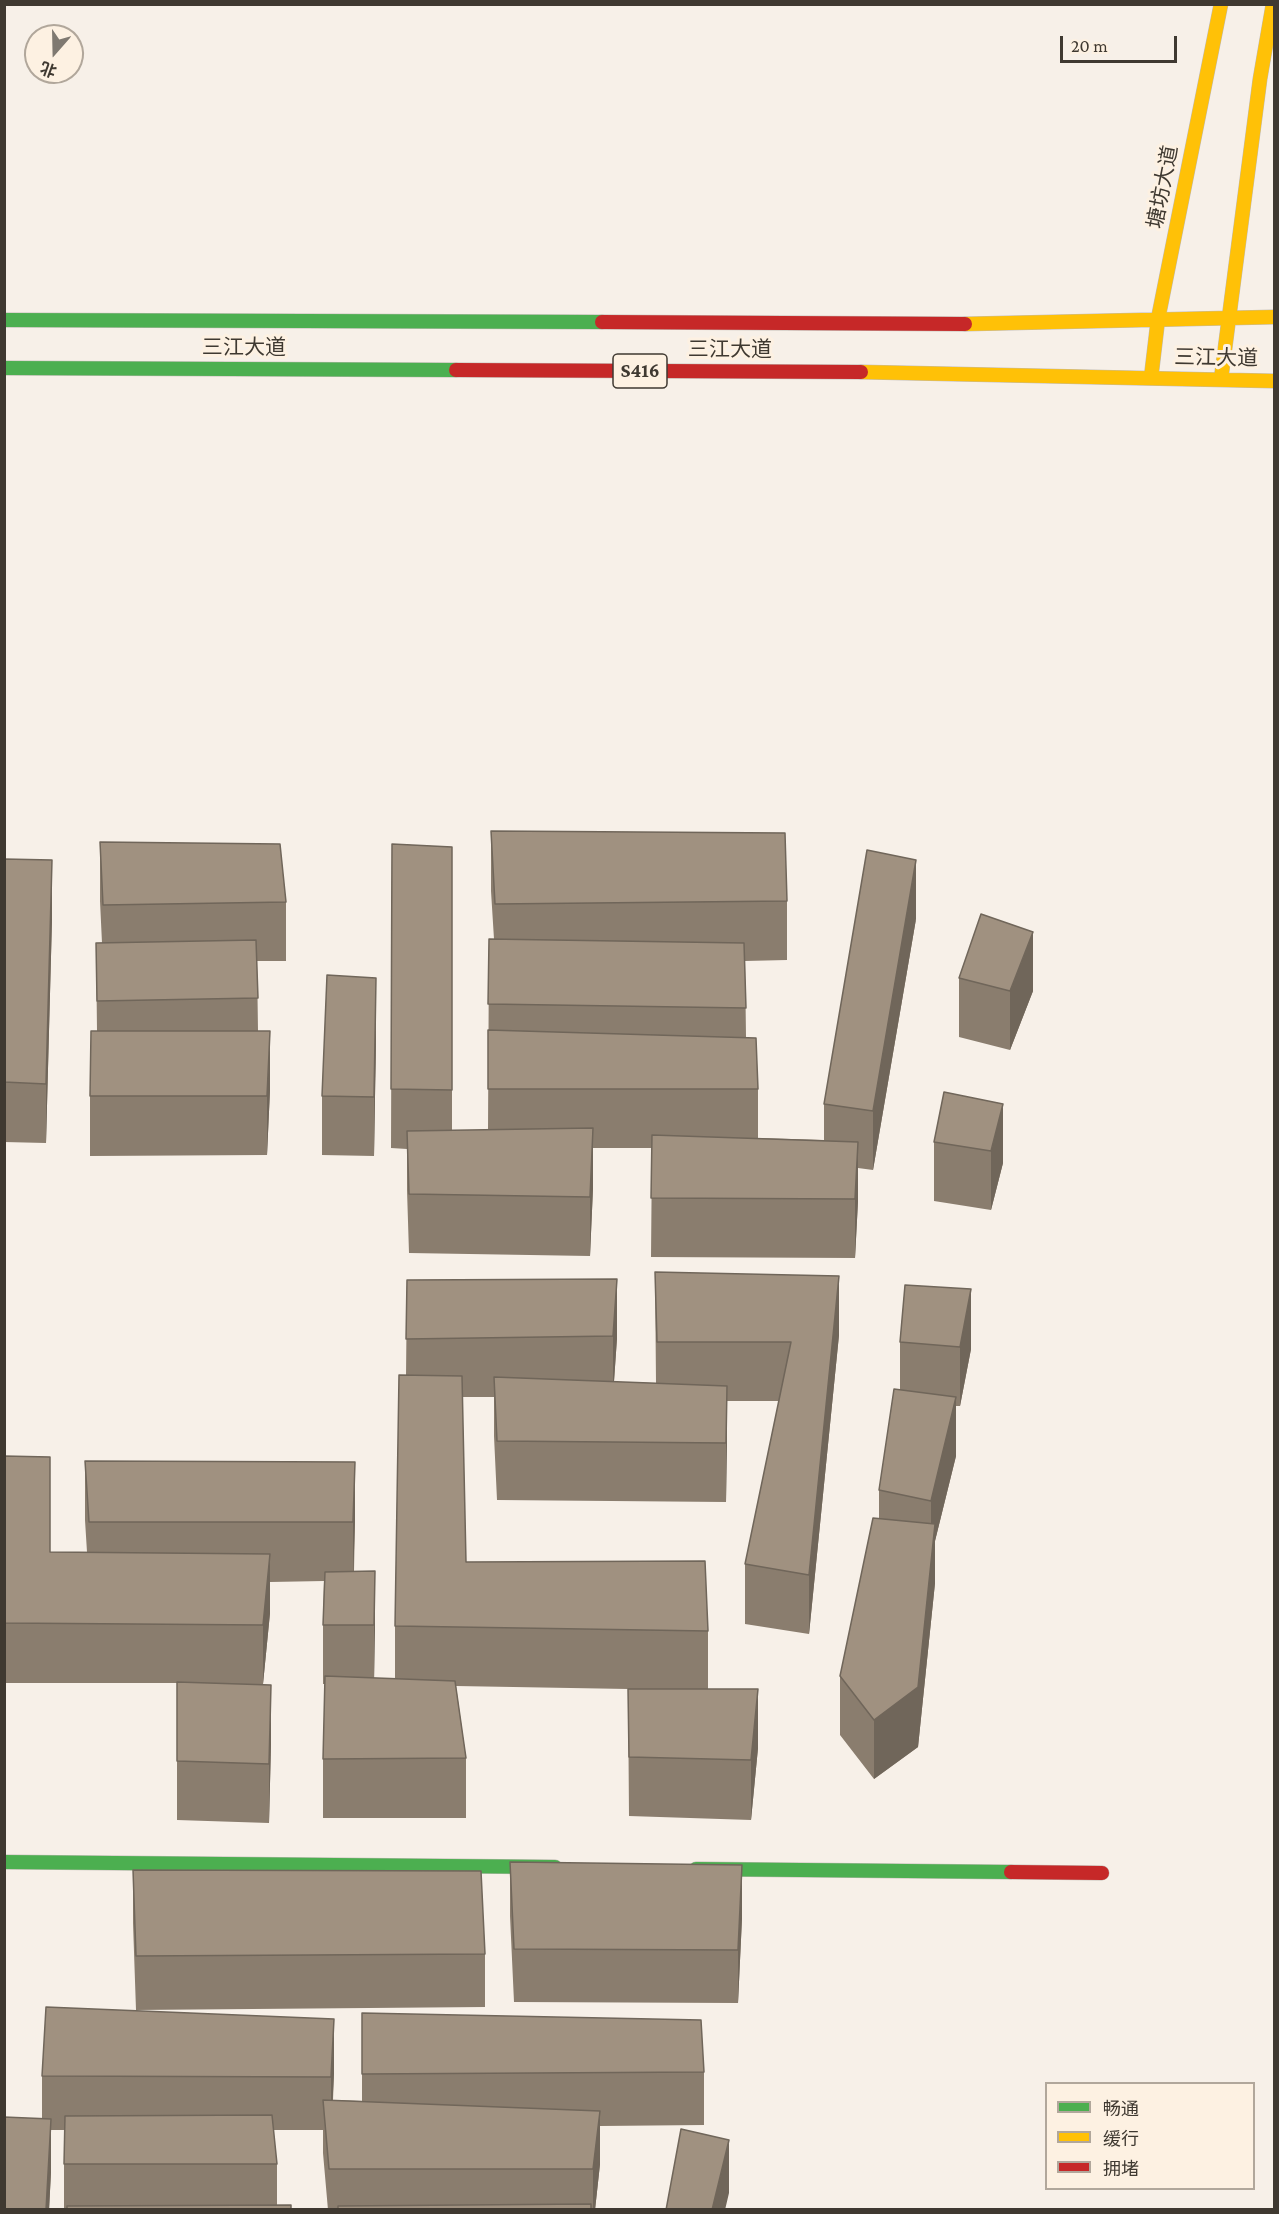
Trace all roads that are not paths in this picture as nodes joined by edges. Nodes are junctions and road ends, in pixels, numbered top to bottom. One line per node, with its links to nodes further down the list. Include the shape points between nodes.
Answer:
1 (1221, 4): 5 (main road, 塘坊大道)
2 (1274, 4): 4 (main road, via 1260,79)
3 (1275, 317): 4 (main road, 三江大道 / S416)
4 (1230, 318): 5 (main road, 三江大道 / S416); 9 (main road)
5 (1158, 319): 6 (main road, 三江大道 / S416, via 966,324); 8 (main road, 塘坊大道)
6 (4, 320)
7 (4, 368): 8 (main road, 三江大道 / S416, via 885,372)
8 (1151, 378): 9 (main road, 三江大道 / S416)
9 (1221, 379): 10 (main road, 三江大道 / S416)
10 (1275, 381)
11 (4, 1862): 12 (main road)
12 (565, 1867)
13 (685, 1868): 14 (main road)
14 (1102, 1873)

